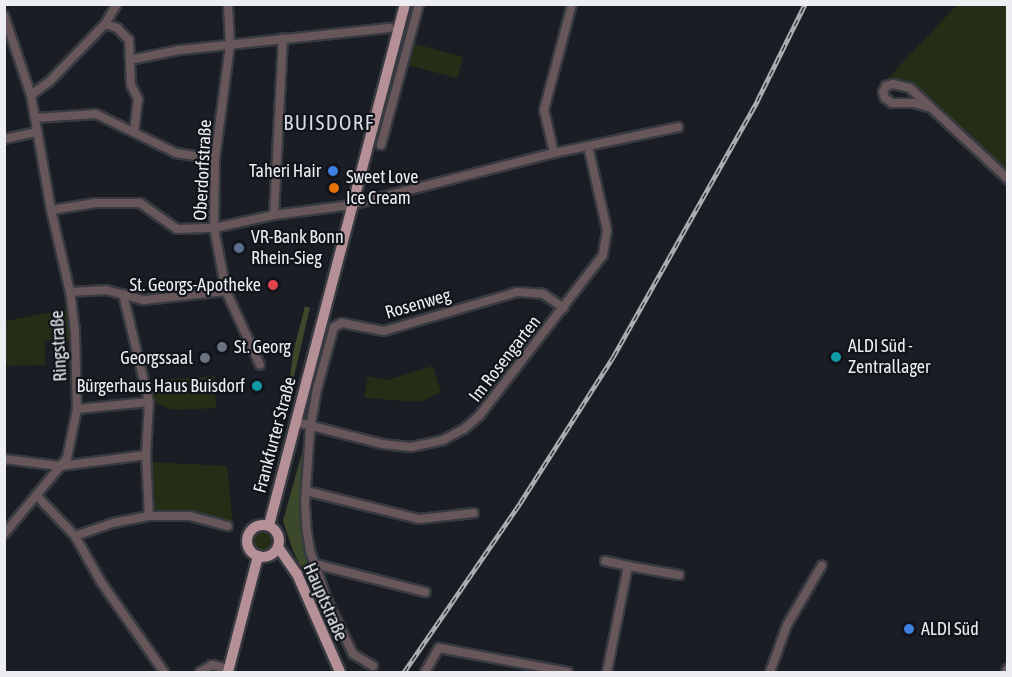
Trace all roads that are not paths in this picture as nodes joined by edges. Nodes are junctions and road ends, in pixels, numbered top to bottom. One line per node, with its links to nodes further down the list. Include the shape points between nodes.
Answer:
1 (117, 4): 7 (street)
2 (228, 4): 10 (street, Oberdorfstraße)
3 (405, 4): 24 (main road, Frankfurter Straße)
4 (419, 4): 19 (street)
5 (572, 4): 21 (street, via 544,110)
6 (4, 15): 12 (street, Ringstraße)
7 (105, 24): 11 (street, via 117,28 129,40); 12 (street, via 49,82)
8 (390, 28): 9 (street)
9 (283, 38): 10 (street); 26 (street)
10 (230, 45): 11 (street); 22 (street, Oberdorfstraße)
11 (130, 60): 17 (street, via 131,85 138,99)
12 (30, 94): 14 (street, Ringstraße)
13 (928, 107): 13 (street, via 910,88 893,84 883,92 892,104); 23 (street)
14 (35, 118): 16 (street, Ringstraße); 17 (street, via 96,114)
15 (678, 127): 20 (street)
16 (37, 132): 18 (street); 25 (street, Ringstraße)
17 (134, 132): 22 (street, via 176,153)
18 (4, 139)
19 (381, 145)
20 (588, 146): 21 (street); 31 (street, Im Rosengarten, via 607,243 599,262)
21 (554, 153): 24 (street)
22 (215, 159): 27 (street, Oberdorfstraße)
23 (1008, 179)
24 (351, 205): 26 (street); 35 (main road, Frankfurter Straße)
25 (51, 210): 27 (street, via 94,203 140,203 177,229); 29 (street, Ringstraße)
26 (274, 216): 27 (street)
27 (214, 228): 28 (street, Oberdorfstraße)
28 (226, 291): 30 (street, via 144,300); 32 (street, Oberdorfstraße)
29 (70, 292): 30 (street, via 106,290); 34 (street, Ringstraße)
30 (123, 294): 33 (street)
31 (564, 308): 36 (street, Im Rosengarten, via 479,416 443,440 394,447); 36 (street, Rosenweg, via 531,291 384,330 338,324 317,389)
32 (260, 365)
33 (149, 402): 34 (street); 37 (street)
34 (77, 409): 39 (street, Ringstraße, via 67,458)
35 (296, 422): 36 (street, Im Rosengarten); 44 (main road, Frankfurter Straße)
36 (311, 426): 40 (street, Rosenweg)
37 (146, 455): 39 (street); 43 (street)
38 (4, 459): 39 (street)
39 (60, 466): 41 (street, Ringstraße)
40 (306, 491): 42 (street, via 419,519); 51 (street, Rosenweg, via 307,533)
41 (36, 495): 46 (street, Ringstraße); 47 (street)
42 (474, 513)
43 (149, 516): 45 (street, via 190,516); 47 (street)
44 (268, 525): 48 (main road, via 277,532); 49 (main road, via 255,527 248,534 249,550)
45 (228, 526)
46 (4, 534)
47 (75, 536): 60 (street, via 101,582)
48 (278, 547): 49 (main road, via 268,556); 62 (main road, Hauptstraße, via 297,574)
49 (258, 556): 59 (main road)
50 (605, 561): 53 (street)
51 (315, 564): 55 (street); 58 (street, Rosenweg, via 353,654)
52 (822, 565): 66 (street, via 787,625)
53 (628, 566): 54 (street); 65 (street)
54 (679, 575)
55 (425, 592)
56 (437, 640): 57 (street)
57 (439, 648): 63 (street); 64 (street)
58 (373, 666)
59 (229, 671): 61 (street, via 212,665)
60 (164, 672)
61 (201, 672)
62 (340, 672)
63 (426, 672)
64 (568, 672)
65 (607, 672)
66 (770, 672)

